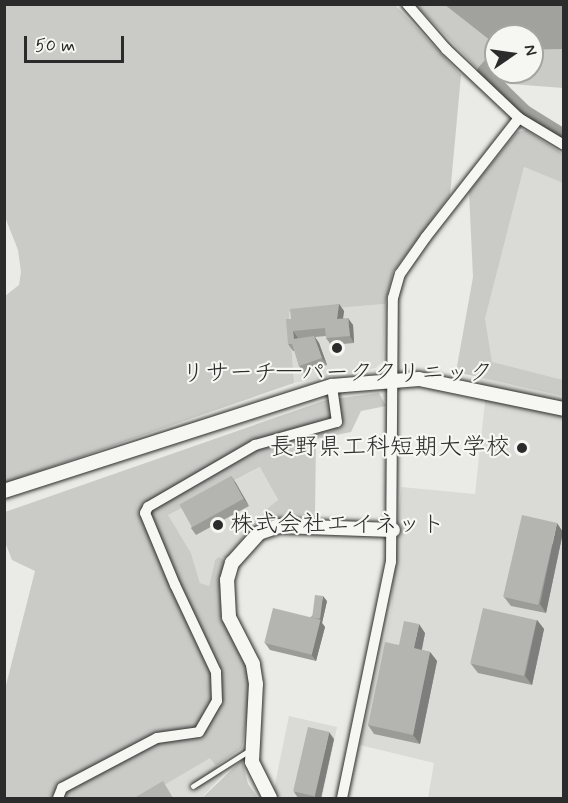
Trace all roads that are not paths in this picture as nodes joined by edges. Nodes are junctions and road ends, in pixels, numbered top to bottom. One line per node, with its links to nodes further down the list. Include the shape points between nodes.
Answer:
1 (407, 4): 2 (street, via 446,49)
2 (519, 118): 3 (street); 4 (street, via 400,274 390,316)
3 (564, 145)
4 (391, 379): 5 (street); 6 (street, via 440,382); 8 (street)
5 (332, 386): 7 (street); 11 (street, via 338,422 255,445 148,507 145,513 170,575 216,672 217,701 198,732 157,738 62,788)
6 (564, 409)
7 (4, 491)
8 (393, 530): 9 (street, via 279,526 259,533 232,564 227,580 229,617 253,664 256,684); 13 (street, via 384,609)
9 (251, 749): 10 (lane); 12 (street, via 258,782)
10 (194, 786)
11 (58, 798)
12 (270, 798)
13 (342, 798)

